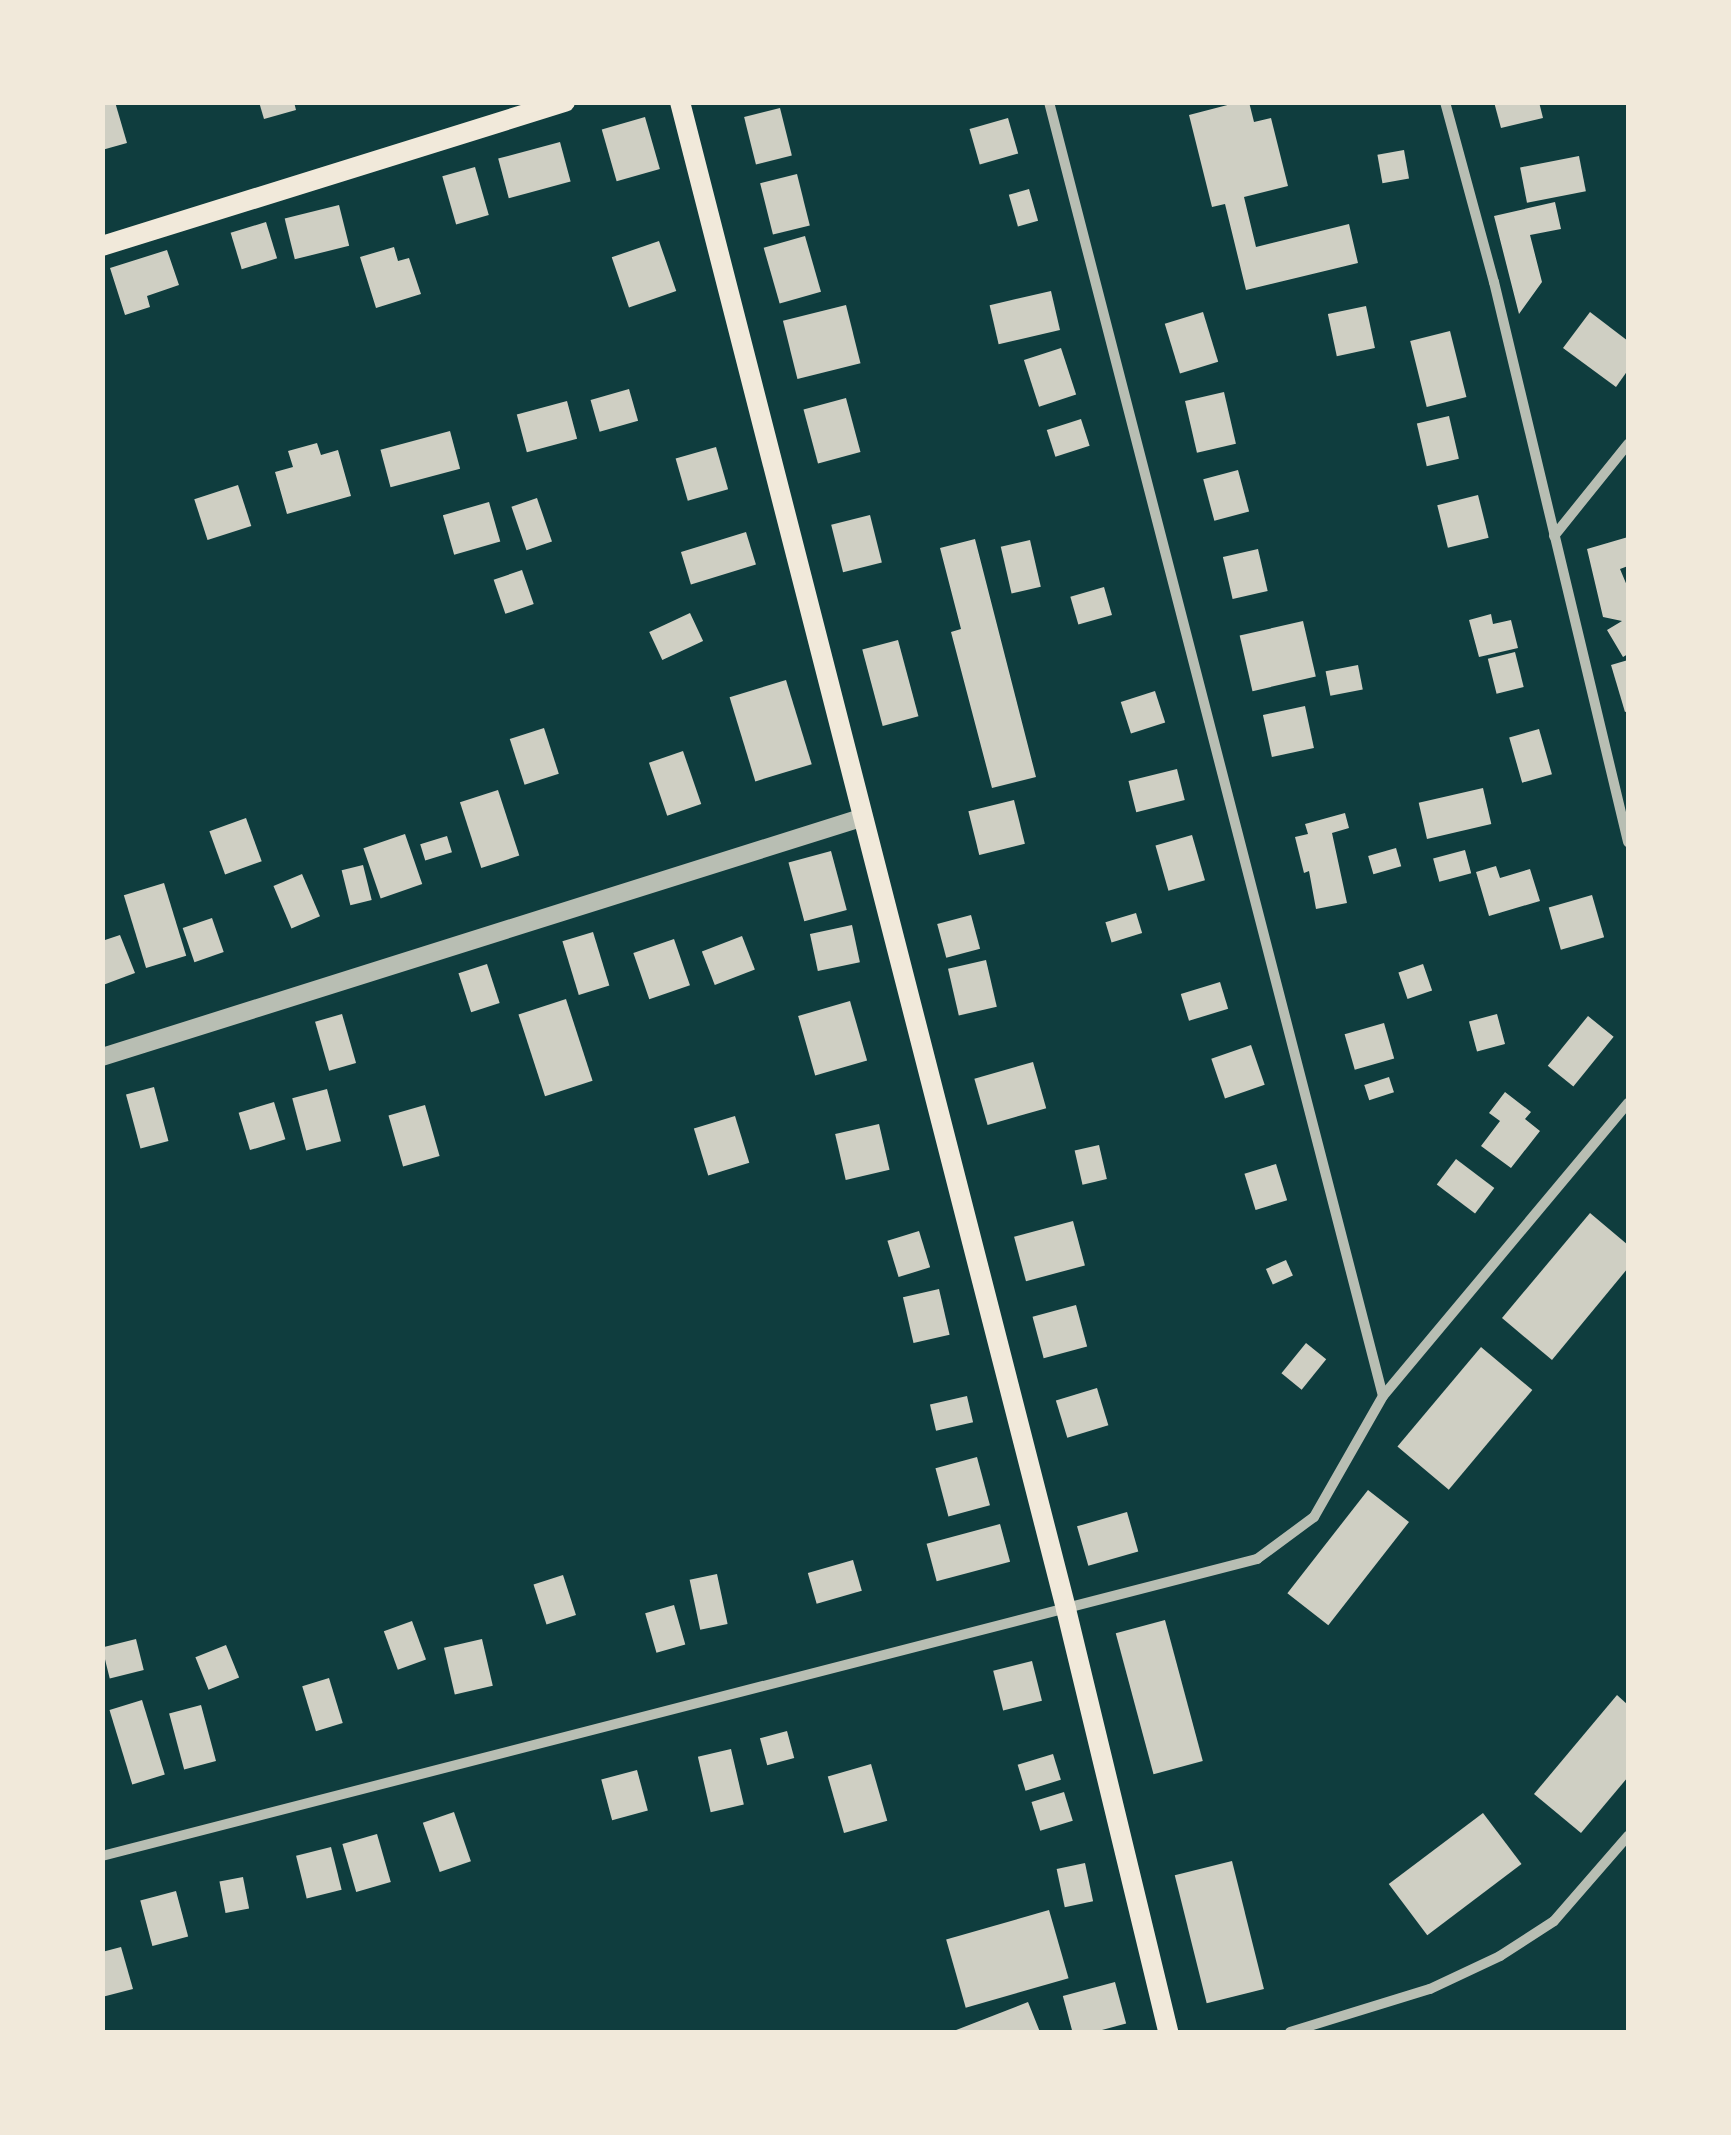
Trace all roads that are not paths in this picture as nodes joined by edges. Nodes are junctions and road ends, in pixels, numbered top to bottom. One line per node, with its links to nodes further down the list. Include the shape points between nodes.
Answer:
1 (565, 102): 5 (main road)
2 (680, 102): 8 (main road)
3 (1049, 102): 12 (street)
4 (1445, 102): 7 (street)
5 (102, 246)
6 (1628, 444): 7 (street)
7 (1554, 536): 9 (street)
8 (861, 818): 10 (street); 13 (main road)
9 (1628, 842)
10 (102, 1057)
11 (1628, 1104): 12 (street)
12 (1383, 1396): 13 (street, via 1314,1517 1257,1560)
13 (1066, 1608): 15 (street); 16 (main road)
14 (1628, 1836): 17 (street, via 1554,1920 1500,1956 1430,1989)
15 (102, 1856)
16 (1168, 2032)
17 (1290, 2032)

